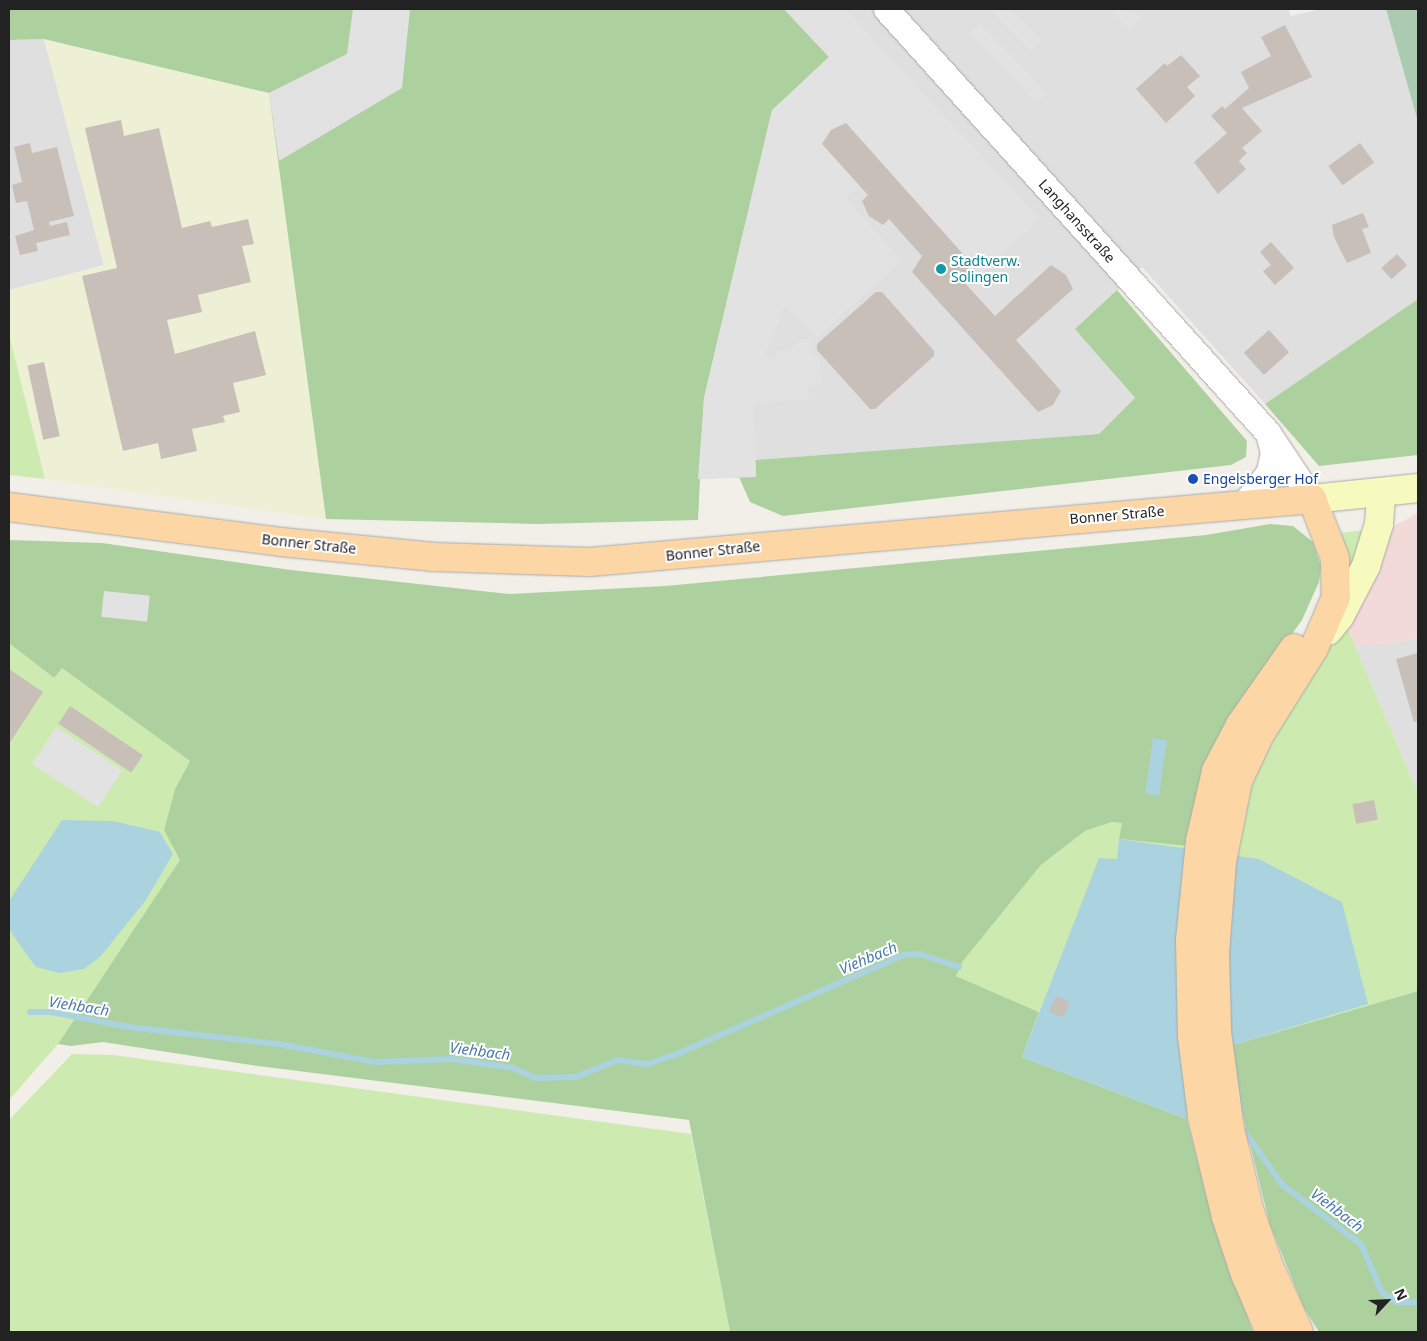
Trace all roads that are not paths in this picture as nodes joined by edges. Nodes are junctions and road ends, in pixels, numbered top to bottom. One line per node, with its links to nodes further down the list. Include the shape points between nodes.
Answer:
1 (886, 9): 2 (street, Langhansstraße)
2 (1268, 433): 5 (street, Langhansstraße); 6 (street, via 1273,452 1269,472)
3 (1418, 488): 4 (main road, Bonner Straße)
4 (1381, 492): 5 (main road, Bonner Straße); 9 (main road, via 1379,524 1366,566 1340,616)
5 (1312, 500): 6 (main road, Bonner Straße); 8 (main road, via 1330,540)
6 (1242, 505): 7 (main road, Bonner Straße, via 590,562 434,557 281,542)
7 (9, 507)
8 (1336, 574): 9 (main road, via 1336,597); 10 (main road, via 1308,627 1240,725 1216,771)
9 (1314, 648): 10 (main road, via 1259,736 1238,781)
10 (1218, 812): 11 (main road, via 1193,888 1190,932 1192,1036 1202,1116 1213,1169)
11 (1257, 1270): 12 (main road); 13 (main road)
12 (1270, 1332)
13 (1299, 1332)

